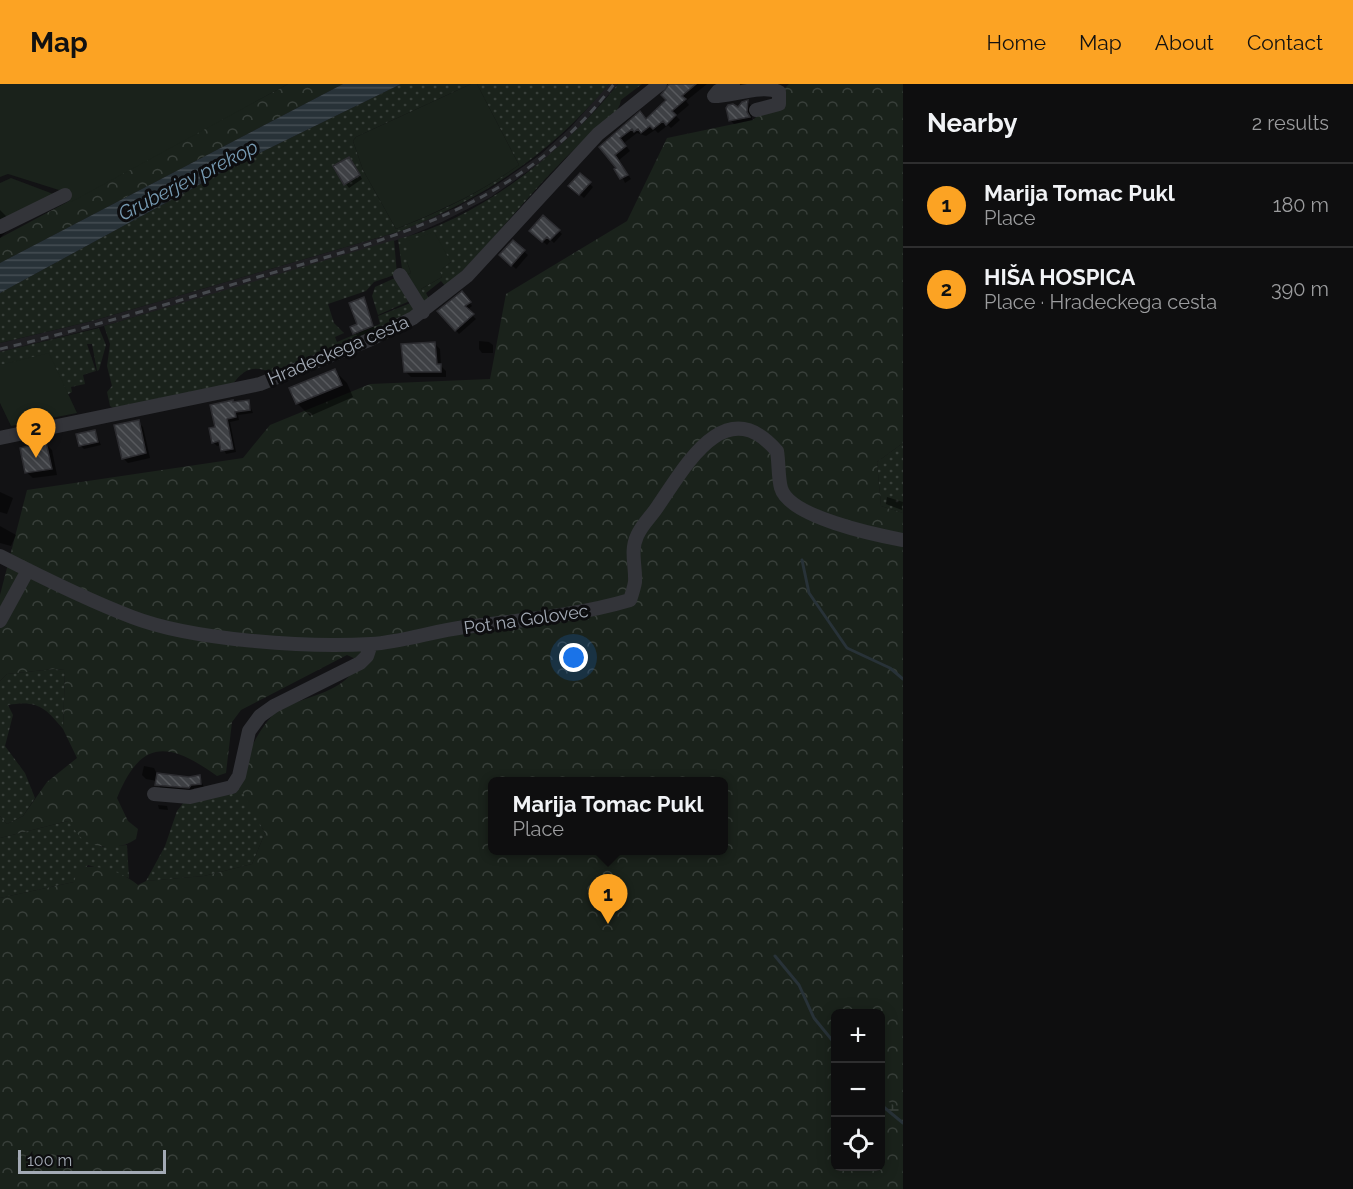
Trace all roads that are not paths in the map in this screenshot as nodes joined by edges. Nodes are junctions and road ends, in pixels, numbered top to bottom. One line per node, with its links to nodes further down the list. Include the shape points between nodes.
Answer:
1 (660, 84): 7 (street, Hradeckega cesta, via 591,140 482,260)
2 (733, 84): 3 (street, via 714,96 772,88 778,92 779,105)
3 (756, 110)
4 (65, 195): 5 (street)
5 (0, 227)
6 (400, 275): 7 (street)
7 (423, 312): 8 (street, Hradeckega cesta, via 369,340 260,384)
8 (0, 438)
9 (903, 540): 13 (street, Pot na Golovec, via 825,520 793,503 781,488 777,451 756,434 733,429 705,442 645,522 636,538 635,580 630,600 581,613 461,627)
10 (0, 556): 11 (street, Pot na Golovec)
11 (28, 570): 12 (street); 13 (street, Pot na Golovec, via 133,618 172,629 285,642)
12 (0, 621)
13 (371, 644): 14 (street, via 360,663 260,716 249,731 239,776 232,786 190,797)
14 (154, 794)

